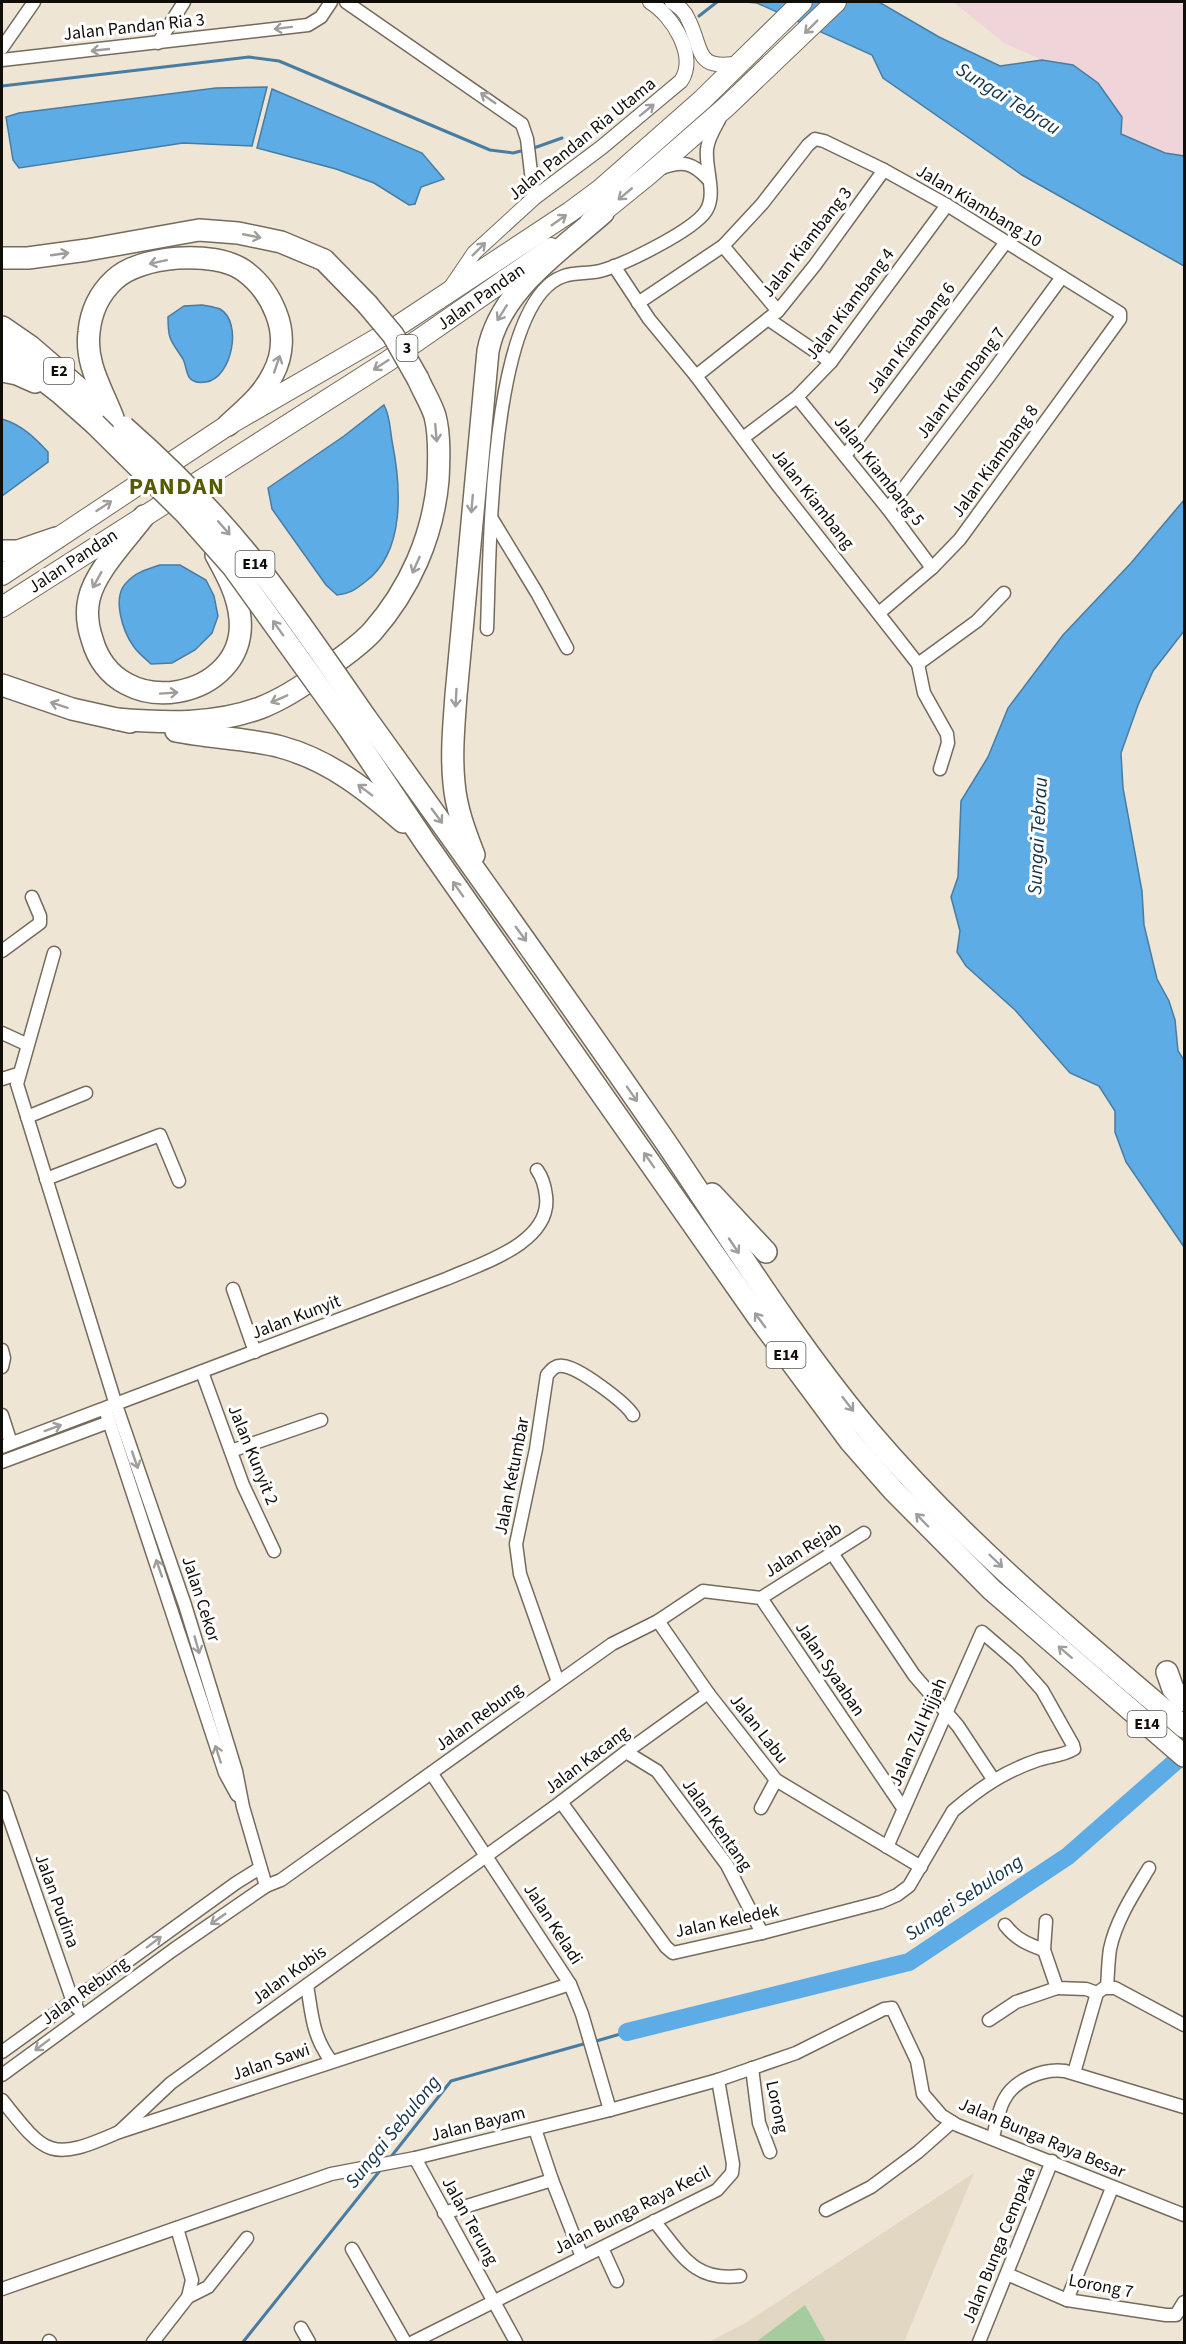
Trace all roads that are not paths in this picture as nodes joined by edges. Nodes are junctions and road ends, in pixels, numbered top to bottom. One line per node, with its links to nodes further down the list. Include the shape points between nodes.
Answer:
1 (34, 2): 11 (street)
2 (184, 2): 9 (street)
3 (331, 2): 9 (street, Jalan Pandan Ria 3, one-way to 9, via 321,17 308,25)
4 (346, 2): 18 (street, one-way to 4, via 525,128 518,119)
5 (650, 2): 10 (street, Jalan Pandan Ria Utama, via 665,11)
6 (672, 2): 10 (street, Jalan Pandan Ria Utama, via 683,10 690,23)
7 (802, 2): 13 (highway, Jalan Pandan / 3)
8 (836, 2): 14 (highway, Jalan Pandan / 3, one-way to 14)
9 (158, 43): 12 (street, Jalan Pandan Ria 3, one-way to 12)
10 (690, 46): 13 (street, Jalan Pandan Ria Utama, via 715,65); 18 (street, Jalan Pandan Ria Utama, one-way to 10, via 681,81 687,71)
11 (2, 48)
12 (2, 60)
13 (742, 63): 26 (highway, Jalan Pandan / 3, one-way to 13, via 600,189)
14 (726, 107): 16 (highway, Jalan Pandan / 3); 17 (street, via 708,147)
15 (884, 170): 19 (street, Jalan Kiambang 10); 22 (street, Jalan Kiambang 10, via 815,139); 29 (street, Jalan Kiambang 3, via 815,266)
16 (648, 176): 17 (street, via 684,163 696,167); 20 (highway, Jalan Pandan / 3, one-way to 20)
17 (708, 179): 24 (street, via 710,204 694,224)
18 (534, 198): 26 (street, Jalan Pandan Ria Utama, one-way to 18, via 474,253)
19 (947, 205): 21 (street, Jalan Kiambang 10); 32 (street, Jalan Kiambang 4)
20 (603, 213): 42 (highway, Jalan Pandan / 3, one-way to 42, via 388,361); 60 (highway, one-way to 60, via 521,287 498,319 485,365 456,695 454,783 465,831)
21 (1006, 242): 25 (street, Jalan Kiambang 10); 40 (street, Jalan Kiambang 6)
22 (723, 246): 27 (street); 29 (street)
23 (2, 258): 56 (highway, one-way to 56, bridge, via 87,250 199,230 281,242 324,260 367,304 393,335 435,416 439,461 436,505 424,546 401,595 352,651 296,690 259,708 192,723)
24 (614, 266): 27 (street, Jalan Kiambang); 43 (street, via 564,276 532,304 520,332 501,406)
25 (1062, 277): 28 (street, Jalan Kiambang 10); 41 (street, Jalan Kiambang 7)
26 (444, 296): 38 (highway, Jalan Pandan / 3)
27 (638, 303): 34 (street, Jalan Kiambang)
28 (1120, 313): 47 (street, Jalan Kiambang 8, via 1120,319 993,495)
29 (773, 315): 32 (street); 34 (street, Jalan Kiambang 3)
30 (2, 327): 37 (highway, E2, via 31,347)
31 (2, 348): 35 (highway, E2)
32 (831, 362): 36 (street, Jalan Kiambang 4)
33 (2, 371): 35 (highway)
34 (696, 376): 39 (street, Jalan Kiambang)
35 (60, 393): 37 (highway, E2)
36 (797, 396): 39 (street, Jalan Kiambang 4); 40 (street, Jalan Kiambang 5)
37 (111, 423): 38 (highway, one-way to 37, via 257,398 272,376 282,343 279,321 265,291 241,269 213,259 183,258 134,268 115,278 97,299 89,332 90,365); 44 (highway, E2, bridge); 57 (highway, E14, one-way to 57, bridge, via 163,462 264,575)
38 (228, 425): 45 (highway, Jalan Pandan / 3, one-way to 38)
39 (743, 438): 51 (street, Jalan Kiambang)
40 (845, 456): 41 (street, Jalan Kiambang 5)
41 (888, 509): 47 (street, Jalan Kiambang 5)
42 (144, 516): 44 (highway, one-way to 44, bridge, via 101,573 89,600 95,650 102,664 126,686 161,694 179,692 208,680 229,660 239,634 238,604 230,580); 50 (highway, Jalan Pandan / 3)
43 (492, 519): 52 (street); 53 (street)
44 (205, 536): 57 (highway, E14, one-way to 44, bridge)
45 (56, 538): 46 (highway, via 18,551); 48 (highway, Jalan Pandan / 3)
46 (2, 551)
47 (932, 568): 51 (street, Jalan Kiambang 8)
48 (2, 575)
49 (1004, 593): 54 (street, via 977,621)
50 (2, 607)
51 (879, 613): 54 (street, Jalan Kiambang)
52 (487, 629)
53 (567, 648)
54 (918, 664): 58 (street, via 924,693 947,734)
55 (2, 685): 56 (highway, one-way to 55)
56 (116, 719): 59 (highway, one-way to 56, via 340,772 283,747)
57 (357, 723): 59 (highway, E14); 60 (highway, E14, one-way to 60)
58 (940, 769)
59 (425, 842): 97 (highway, E14, one-way to 59, via 992,1590 850,1441 758,1317)
60 (487, 886): 70 (highway, E14, one-way to 70)
61 (32, 897): 62 (street, via 40,918 38,925)
62 (2, 951)
63 (54, 953): 65 (street, Jalan Cekor)
64 (2, 1033): 65 (street)
65 (26, 1044): 66 (street, Jalan Cekor)
66 (18, 1074): 67 (street); 69 (street, Jalan Cekor)
67 (2, 1079)
68 (86, 1093): 69 (street)
69 (27, 1118): 72 (street, Jalan Cekor)
70 (667, 1145): 74 (highway); 97 (highway, E14, one-way to 97, via 776,1308 870,1431 910,1477)
71 (537, 1170): 77 (street, Jalan Kunyit, via 547,1203 536,1230 517,1248)
72 (46, 1179): 73 (street, via 160,1135); 80 (street, Jalan Cekor)
73 (179, 1181)
74 (766, 1252)
75 (232, 1289): 77 (street)
76 (2, 1350): 78 (street)
77 (255, 1352): 79 (street, Jalan Kunyit)
78 (2, 1367)
79 (202, 1372): 80 (street, Jalan Kunyit); 88 (street, Jalan Kunyit 2)
80 (110, 1407): 84 (street); 87 (street, Jalan Kunyit, one-way to 80); 108 (street, Jalan Cekor, one-way to 108, via 185,1605 236,1771)
81 (2, 1415): 87 (street)
82 (633, 1415): 96 (street, Jalan Ketumbar, via 577,1371 560,1366 548,1375 516,1544 519,1574)
83 (321, 1420): 88 (street)
84 (109, 1422): 85 (street); 86 (street, Jalan Cekor)
85 (89, 1429): 86 (street, via 106,1434); 89 (street)
86 (116, 1443): 108 (street, Jalan Cekor, one-way to 86, via 225,1773)
87 (6, 1445)
88 (231, 1451): 91 (street, Jalan Kunyit 2)
89 (2, 1462)
90 (864, 1533): 92 (street, Jalan Rejab)
91 (274, 1551)
92 (832, 1553): 93 (street, Jalan Rejab); 99 (street, via 914,1674)
93 (761, 1598): 94 (street, Jalan Rebung, via 703,1591); 110 (street, Jalan Syaaban)
94 (658, 1621): 96 (street, Jalan Rebung, via 612,1644); 98 (street, Jalan Labu)
95 (982, 1632): 99 (street, Jalan Zul Hijjah); 104 (street, Jalan Keledek, via 1042,1690 1074,1749)
96 (558, 1682): 103 (street, Jalan Rebung)
97 (1117, 1683): 100 (highway, E14); 102 (highway, E14)
98 (708, 1692): 101 (street, Jalan Kacang); 105 (street, Jalan Labu)
99 (947, 1713): 104 (street); 110 (street, Jalan Zul Hijjah)
100 (1185, 1727)
101 (626, 1752): 107 (street, Jalan Kacang); 120 (street, Jalan Kentang, via 657,1771 727,1865)
102 (1185, 1756)
103 (432, 1774): 112 (street, Jalan Keladi); 116 (street, Jalan Rebung)
104 (993, 1779): 113 (street, Jalan Keledek, via 953,1811)
105 (776, 1780): 109 (street); 111 (street, Jalan Labu)
106 (2, 1797): 126 (street, Jalan Pudina)
107 (561, 1802): 112 (street, Jalan Kacang); 120 (street, Jalan Keledek, via 673,1953)
108 (243, 1807): 114 (street, Jalan Cekor)
109 (761, 1808)
110 (903, 1808): 111 (street, Jalan Zul Hijjah)
111 (887, 1846): 113 (street, Jalan Labu)
112 (487, 1855): 122 (street, Jalan Keladi); 123 (street, Jalan Kobis)
113 (921, 1867): 120 (street, Jalan Keledek, via 909,1886 881,1902)
114 (260, 1868): 116 (street); 117 (street, Jalan Cekor); 126 (street, Jalan Rebung, one-way to 114)
115 (1149, 1868): 125 (street, via 1116,1931)
116 (281, 1880): 117 (street, Jalan Rebung)
117 (266, 1886): 128 (street, Jalan Rebung, one-way to 128)
118 (1046, 1920): 121 (street)
119 (1005, 1925): 121 (street, via 1024,1943)
120 (762, 1933)
121 (1044, 1950): 124 (street)
122 (570, 1984): 132 (street, Jalan Sawi); 139 (street, Jalan Keladi)
123 (307, 1985): 132 (street, via 313,2029); 142 (street, Jalan Kobis, via 171,2083)
124 (1057, 1988): 125 (street); 129 (street, via 1016,2002)
125 (1102, 1990): 130 (street, via 1115,1988); 134 (street)
126 (73, 2002): 128 (street, Jalan Pudina); 131 (street, Jalan Rebung)
127 (892, 2008): 133 (street, Jalan Bayam, via 796,2053); 140 (street, Jalan Bunga Raya Besar, via 917,2061 923,2094)
128 (82, 2015): 135 (street, Jalan Rebung, one-way to 135)
129 (989, 2020)
130 (1185, 2025)
131 (2, 2052)
132 (331, 2061): 142 (street, Jalan Sawi)
133 (752, 2068): 136 (street, Jalan Bayam); 144 (street, Lorong, via 759,2123)
134 (1074, 2073): 138 (street); 143 (street, via 1048,2071 1021,2081 1004,2099)
135 (2, 2075)
136 (718, 2080): 139 (street, Jalan Bayam); 152 (street, Jalan Bunga Raya Kecil, via 733,2154 732,2173 717,2190)
137 (2, 2100): 142 (street, Jalan Sawi, via 30,2135 53,2149 88,2145)
138 (1185, 2107)
139 (610, 2110): 141 (street, Jalan Bayam)
140 (952, 2122): 143 (street, Jalan Bunga Raya Besar); 149 (street, via 871,2187)
141 (535, 2129): 145 (street, Jalan Bayam); 147 (street)
142 (119, 2132)
143 (993, 2137): 146 (street, Jalan Bunga Raya Besar)
144 (770, 2152)
145 (411, 2159): 150 (street, Jalan Terung); 153 (street, Jalan Bayam, via 331,2174)
146 (1052, 2161): 148 (street, Jalan Bunga Raya Besar); 158 (street, Jalan Bunga Cempaka)
147 (552, 2180): 150 (street); 157 (street)
148 (1112, 2188): 151 (street, Jalan Bunga Raya Besar); 163 (street)
149 (826, 2210)
150 (444, 2213): 164 (street, Jalan Terung)
151 (1185, 2215)
152 (654, 2221): 155 (street, Jalan Bunga Raya Kecil); 159 (street, via 694,2268 717,2276)
153 (177, 2228): 161 (street, Jalan Bayam); 162 (street, via 192,2280)
154 (247, 2238): 162 (street, via 208,2287)
155 (602, 2247): 157 (street, Jalan Bunga Raya Kecil); 160 (street)
156 (352, 2249): 169 (street)
157 (582, 2257): 164 (street, Jalan Bunga Raya Kecil)
158 (1007, 2274): 163 (street, Lorong 7); 172 (street, Jalan Bunga Cempaka)
159 (740, 2276)
160 (617, 2280)
161 (2, 2289)
162 (188, 2297): 167 (street)
163 (1067, 2300): 165 (street, Lorong 7, via 1166,2315 1176,2315)
164 (493, 2301): 170 (street, Jalan Bunga Raya Kecil); 171 (street)
165 (1185, 2302)
166 (301, 2328): 168 (street)
167 (153, 2343)
168 (309, 2343)
169 (405, 2343)
170 (413, 2343)
171 (516, 2343)
172 (979, 2343)

